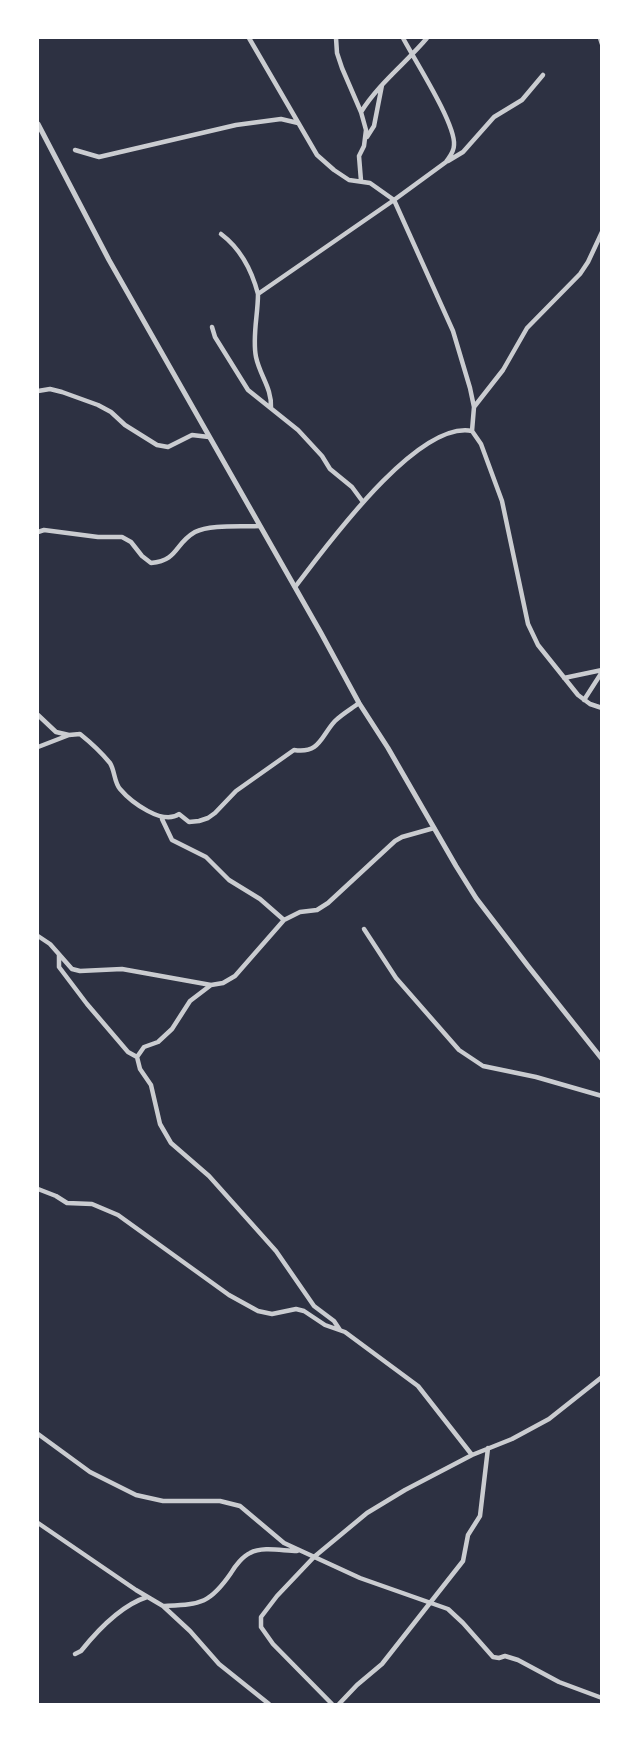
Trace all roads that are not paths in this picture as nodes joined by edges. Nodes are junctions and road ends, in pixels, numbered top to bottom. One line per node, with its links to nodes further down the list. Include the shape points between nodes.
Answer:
1 (249, 38): 11 (street)
2 (336, 38): 10 (street, via 342,68)
3 (403, 38): 7 (street)
4 (427, 38): 7 (street)
5 (600, 38): 6 (street)
6 (602, 44)
7 (412, 55): 9 (street); 15 (street, via 454,138 452,154)
8 (543, 75): 15 (street, via 522,99 494,117 463,152)
9 (383, 83): 10 (street); 13 (street, via 374,126)
10 (361, 112): 13 (street)
11 (298, 123): 14 (street, via 281,119 236,125 99,157); 16 (street, via 317,155 349,180)
12 (38, 124): 26 (street)
13 (366, 138): 16 (street, via 359,156)
14 (75, 150)
15 (446, 162): 17 (street)
16 (361, 181): 17 (street)
17 (394, 200): 20 (street); 23 (street, via 453,331)
18 (602, 232): 23 (street, via 580,274 531,323 503,370)
19 (221, 234): 20 (street, via 231,241 250,270)
20 (258, 294): 24 (street, via 256,359 271,396)
21 (212, 327): 24 (street, via 248,390)
22 (38, 391): 26 (street, via 50,389 98,405 157,445 168,447 192,435)
23 (474, 407): 25 (street)
24 (271, 408): 27 (street, via 298,430 330,470 352,487)
25 (472, 431): 27 (street, via 462,429 423,447); 32 (street, via 481,444 502,501 528,624 538,645)
26 (209, 437): 28 (street)
27 (363, 502): 30 (street)
28 (260, 526): 29 (street, via 197,530 170,558 151,563 122,537); 30 (street)
29 (38, 532)
30 (295, 587): 34 (street)
31 (602, 671): 32 (street); 33 (street)
32 (564, 678): 33 (street)
33 (584, 700): 35 (street)
34 (359, 703): 39 (street, via 334,722 320,742 305,752 294,750 236,791 215,813 200,821 189,822 179,814 173,819); 40 (street)
35 (602, 708)
36 (38, 715): 37 (street, via 56,732)
37 (69, 735): 38 (street); 39 (street, via 80,734 87,740 112,766 119,788)
38 (38, 747)
39 (162, 819): 41 (street, via 172,840 206,857 229,880)
40 (434, 828): 41 (street, via 395,841 328,903); 47 (street, via 477,898)
41 (284, 920): 45 (street, via 235,976)
42 (364, 929): 48 (street, via 396,978 467,1056 483,1066)
43 (38, 936): 44 (street)
44 (59, 956): 45 (street, via 72,969 80,971 122,969); 46 (street, via 60,967 87,1004 128,1052)
45 (211, 985): 46 (street, via 190,1001 159,1042 144,1047)
46 (137, 1057): 50 (street, via 151,1085 160,1124 171,1143 209,1176 276,1251 314,1306)
47 (602, 1059)
48 (602, 1096)
49 (38, 1190): 50 (street, via 67,1203 92,1204 118,1215 229,1295 258,1311 272,1314 296,1309)
50 (340, 1330): 54 (street, via 418,1386)
51 (602, 1377): 53 (street, via 549,1419)
52 (38, 1434): 56 (street, via 90,1472 136,1495 163,1501 220,1501 240,1506 284,1543)
53 (488, 1448): 54 (street); 59 (street, via 480,1516 468,1535 463,1561)
54 (472, 1455): 57 (street, via 367,1513)
55 (38, 1523): 58 (street)
56 (301, 1551): 57 (street); 60 (street, via 252,1552 232,1570 213,1596)
57 (314, 1557): 59 (street); 64 (street, via 264,1612 261,1627)
58 (147, 1597): 60 (street); 61 (street, via 117,1615)
59 (431, 1603): 62 (street, via 453,1613 494,1657 518,1660 549,1678); 65 (street, via 382,1664)
60 (163, 1606): 63 (street, via 219,1664)
61 (75, 1654)
62 (602, 1698)
63 (269, 1704)
64 (332, 1704)
65 (339, 1704)

